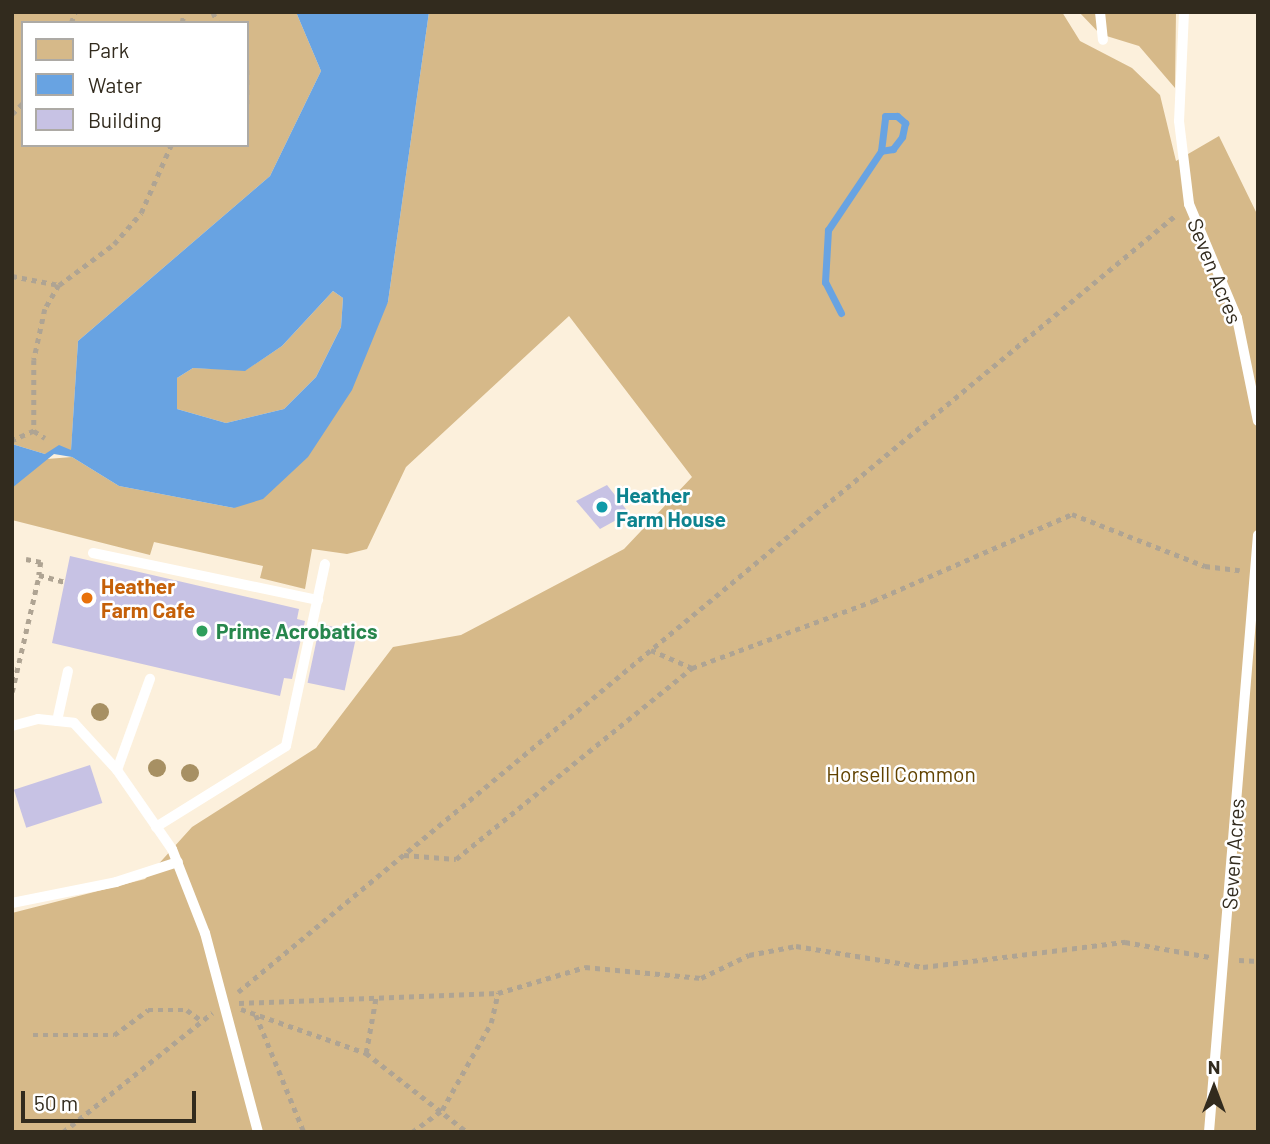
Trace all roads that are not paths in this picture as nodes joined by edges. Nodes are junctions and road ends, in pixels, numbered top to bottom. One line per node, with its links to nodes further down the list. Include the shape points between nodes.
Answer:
1 (1100, 12): 3 (lane)
2 (1184, 12): 4 (lane, Seven Acres, via 1180,121 1189,204 1237,318)
3 (1103, 40)
4 (1258, 421)
5 (1258, 535): 18 (lane, Seven Acres)
6 (93, 552): 8 (lane)
7 (326, 564): 8 (lane)
8 (318, 600): 14 (lane, via 286,746)
9 (68, 671): 11 (lane)
10 (150, 679): 13 (lane)
11 (57, 721): 12 (lane); 13 (lane, via 74,723)
12 (12, 726)
13 (117, 770): 14 (lane)
14 (156, 827): 15 (lane)
15 (178, 862): 16 (lane, via 116,882); 17 (lane, via 224,1003)
16 (12, 902)
17 (258, 1132)
18 (1209, 1132)

